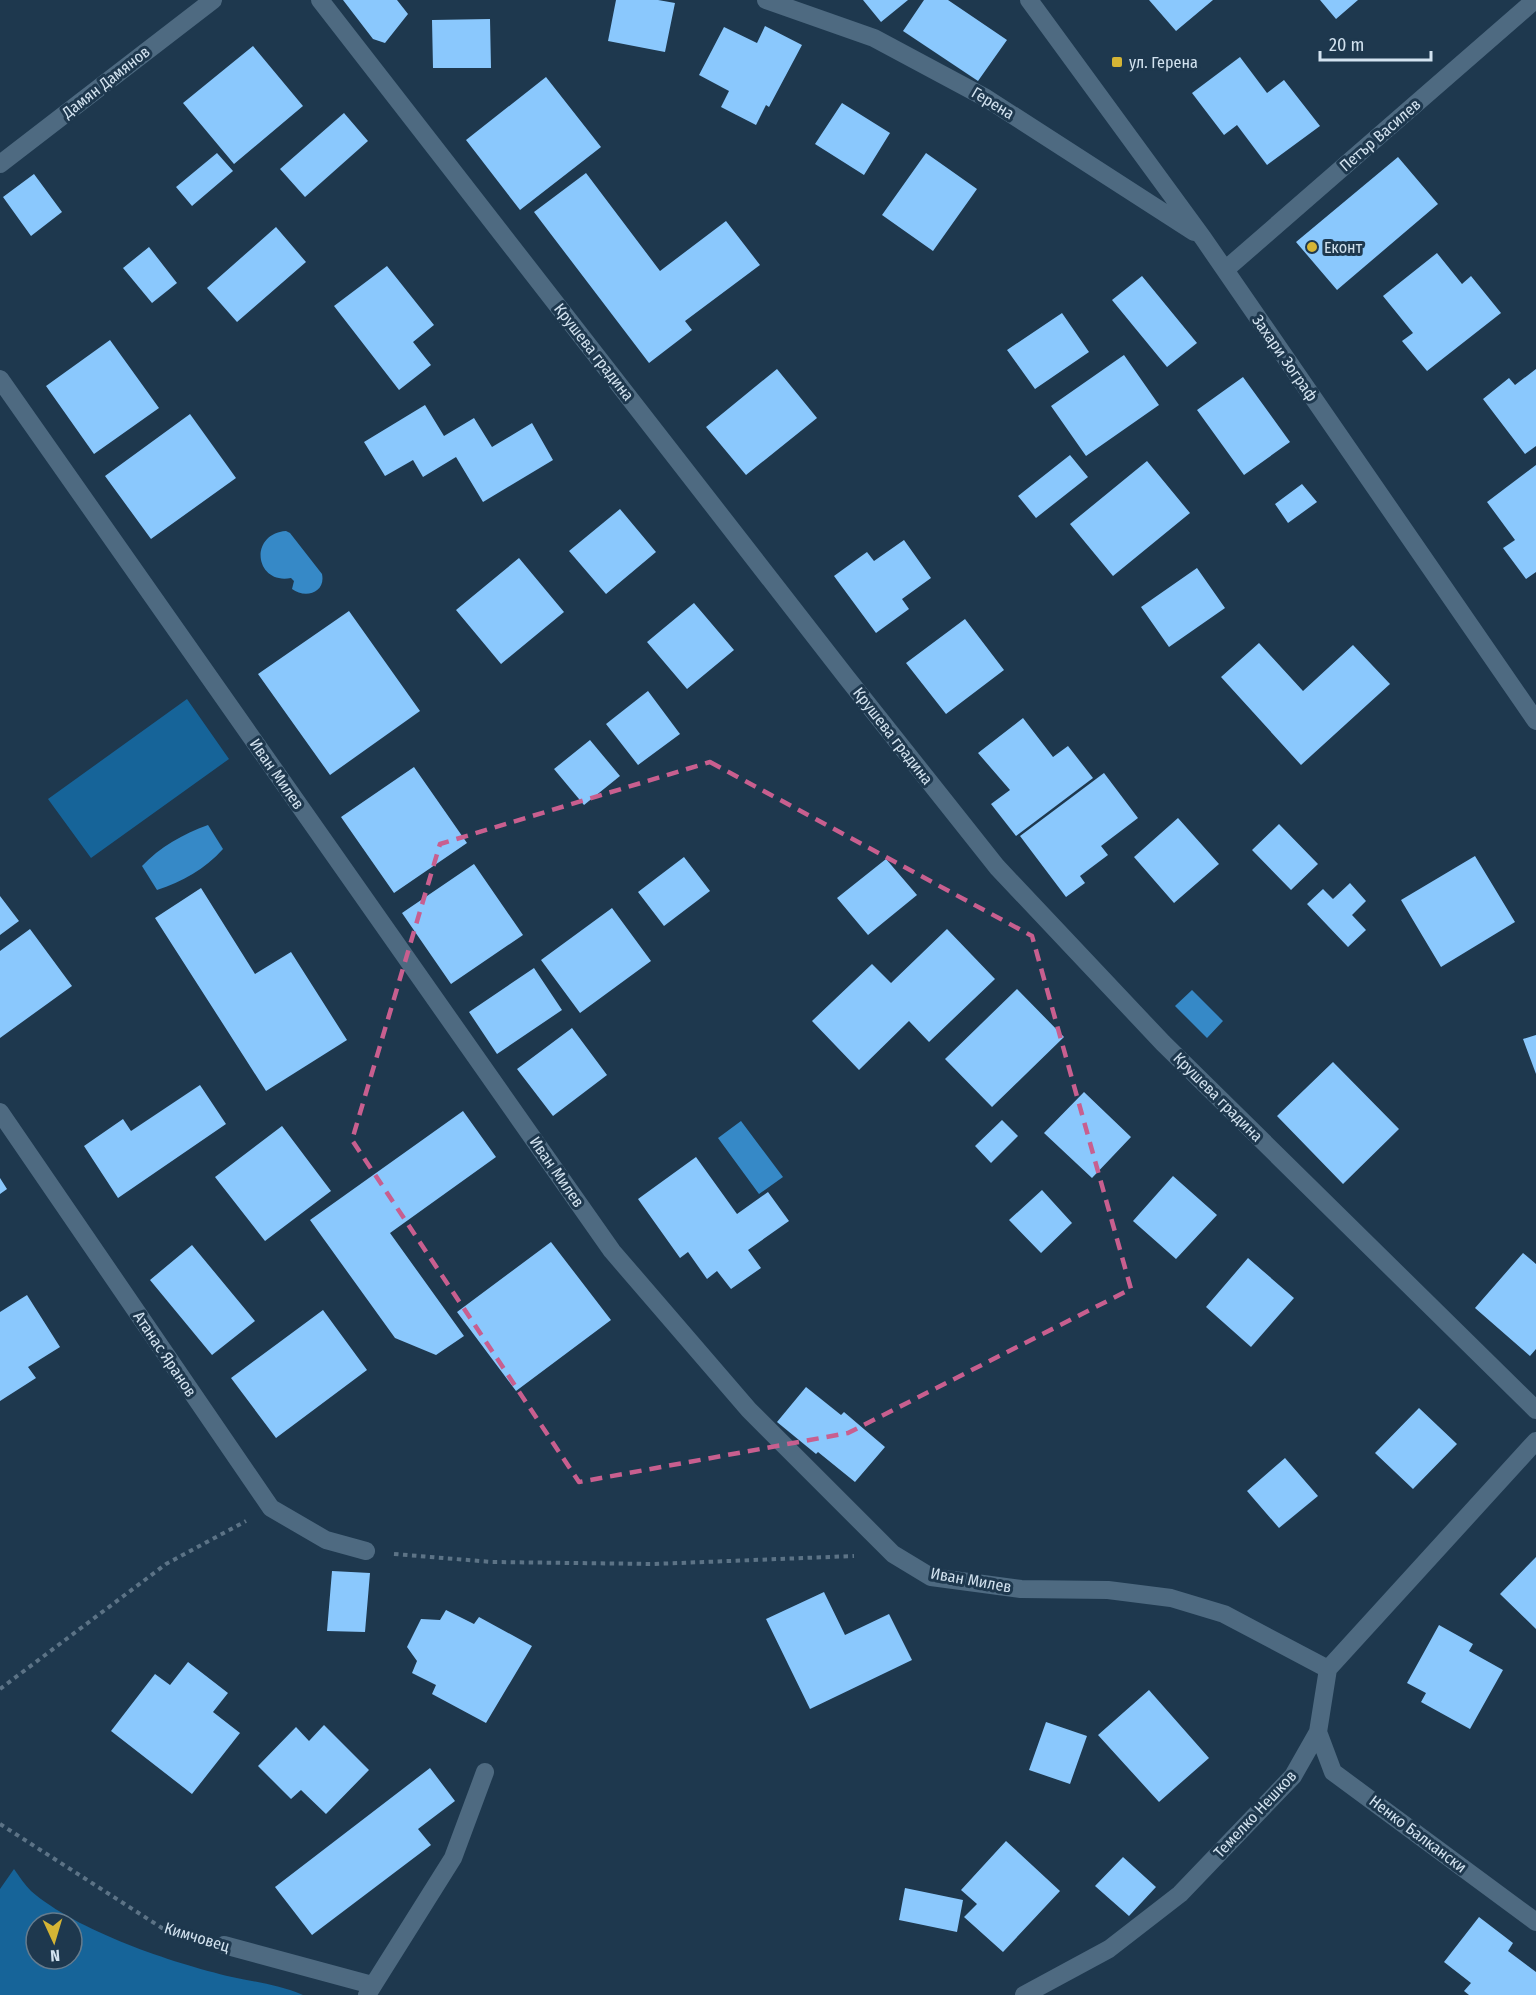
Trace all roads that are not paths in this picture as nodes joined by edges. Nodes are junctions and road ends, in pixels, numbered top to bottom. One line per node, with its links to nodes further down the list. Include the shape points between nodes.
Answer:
1 (213, 0): 6 (street, Дамян Дамянов)
2 (320, 0): 12 (street, Крушева градина, via 997,867 1163,1043)
3 (766, 0): 7 (street, Герена, via 874,38 986,98)
4 (1029, 0): 7 (street, Захари Зограф)
5 (1535, 0): 8 (street, Петър Василев)
6 (0, 164)
7 (1203, 238): 8 (street, Захари Зограф)
8 (1225, 270): 10 (street, Захари Зограф)
9 (0, 379): 15 (street, Иван Милев, via 612,1251 749,1410 893,1554 931,1577 1020,1589 1108,1590 1171,1598 1224,1614)
10 (1536, 721)
11 (0, 1112): 14 (street, Атанас Яранов, via 271,1508 326,1540)
12 (1536, 1410)
13 (1536, 1441): 15 (street)
14 (366, 1551)
15 (1328, 1669): 16 (street, Темелко Нешков)
16 (1318, 1732): 18 (street, Ненко Балкански, via 1333,1772); 21 (street, Темелко Нешков, via 1293,1776 1180,1894 1109,1949)
17 (485, 1772): 20 (street, via 453,1858)
18 (1536, 1922)
19 (224, 1945): 20 (street, Кимчовец)
20 (369, 1990)
21 (1024, 1995)

